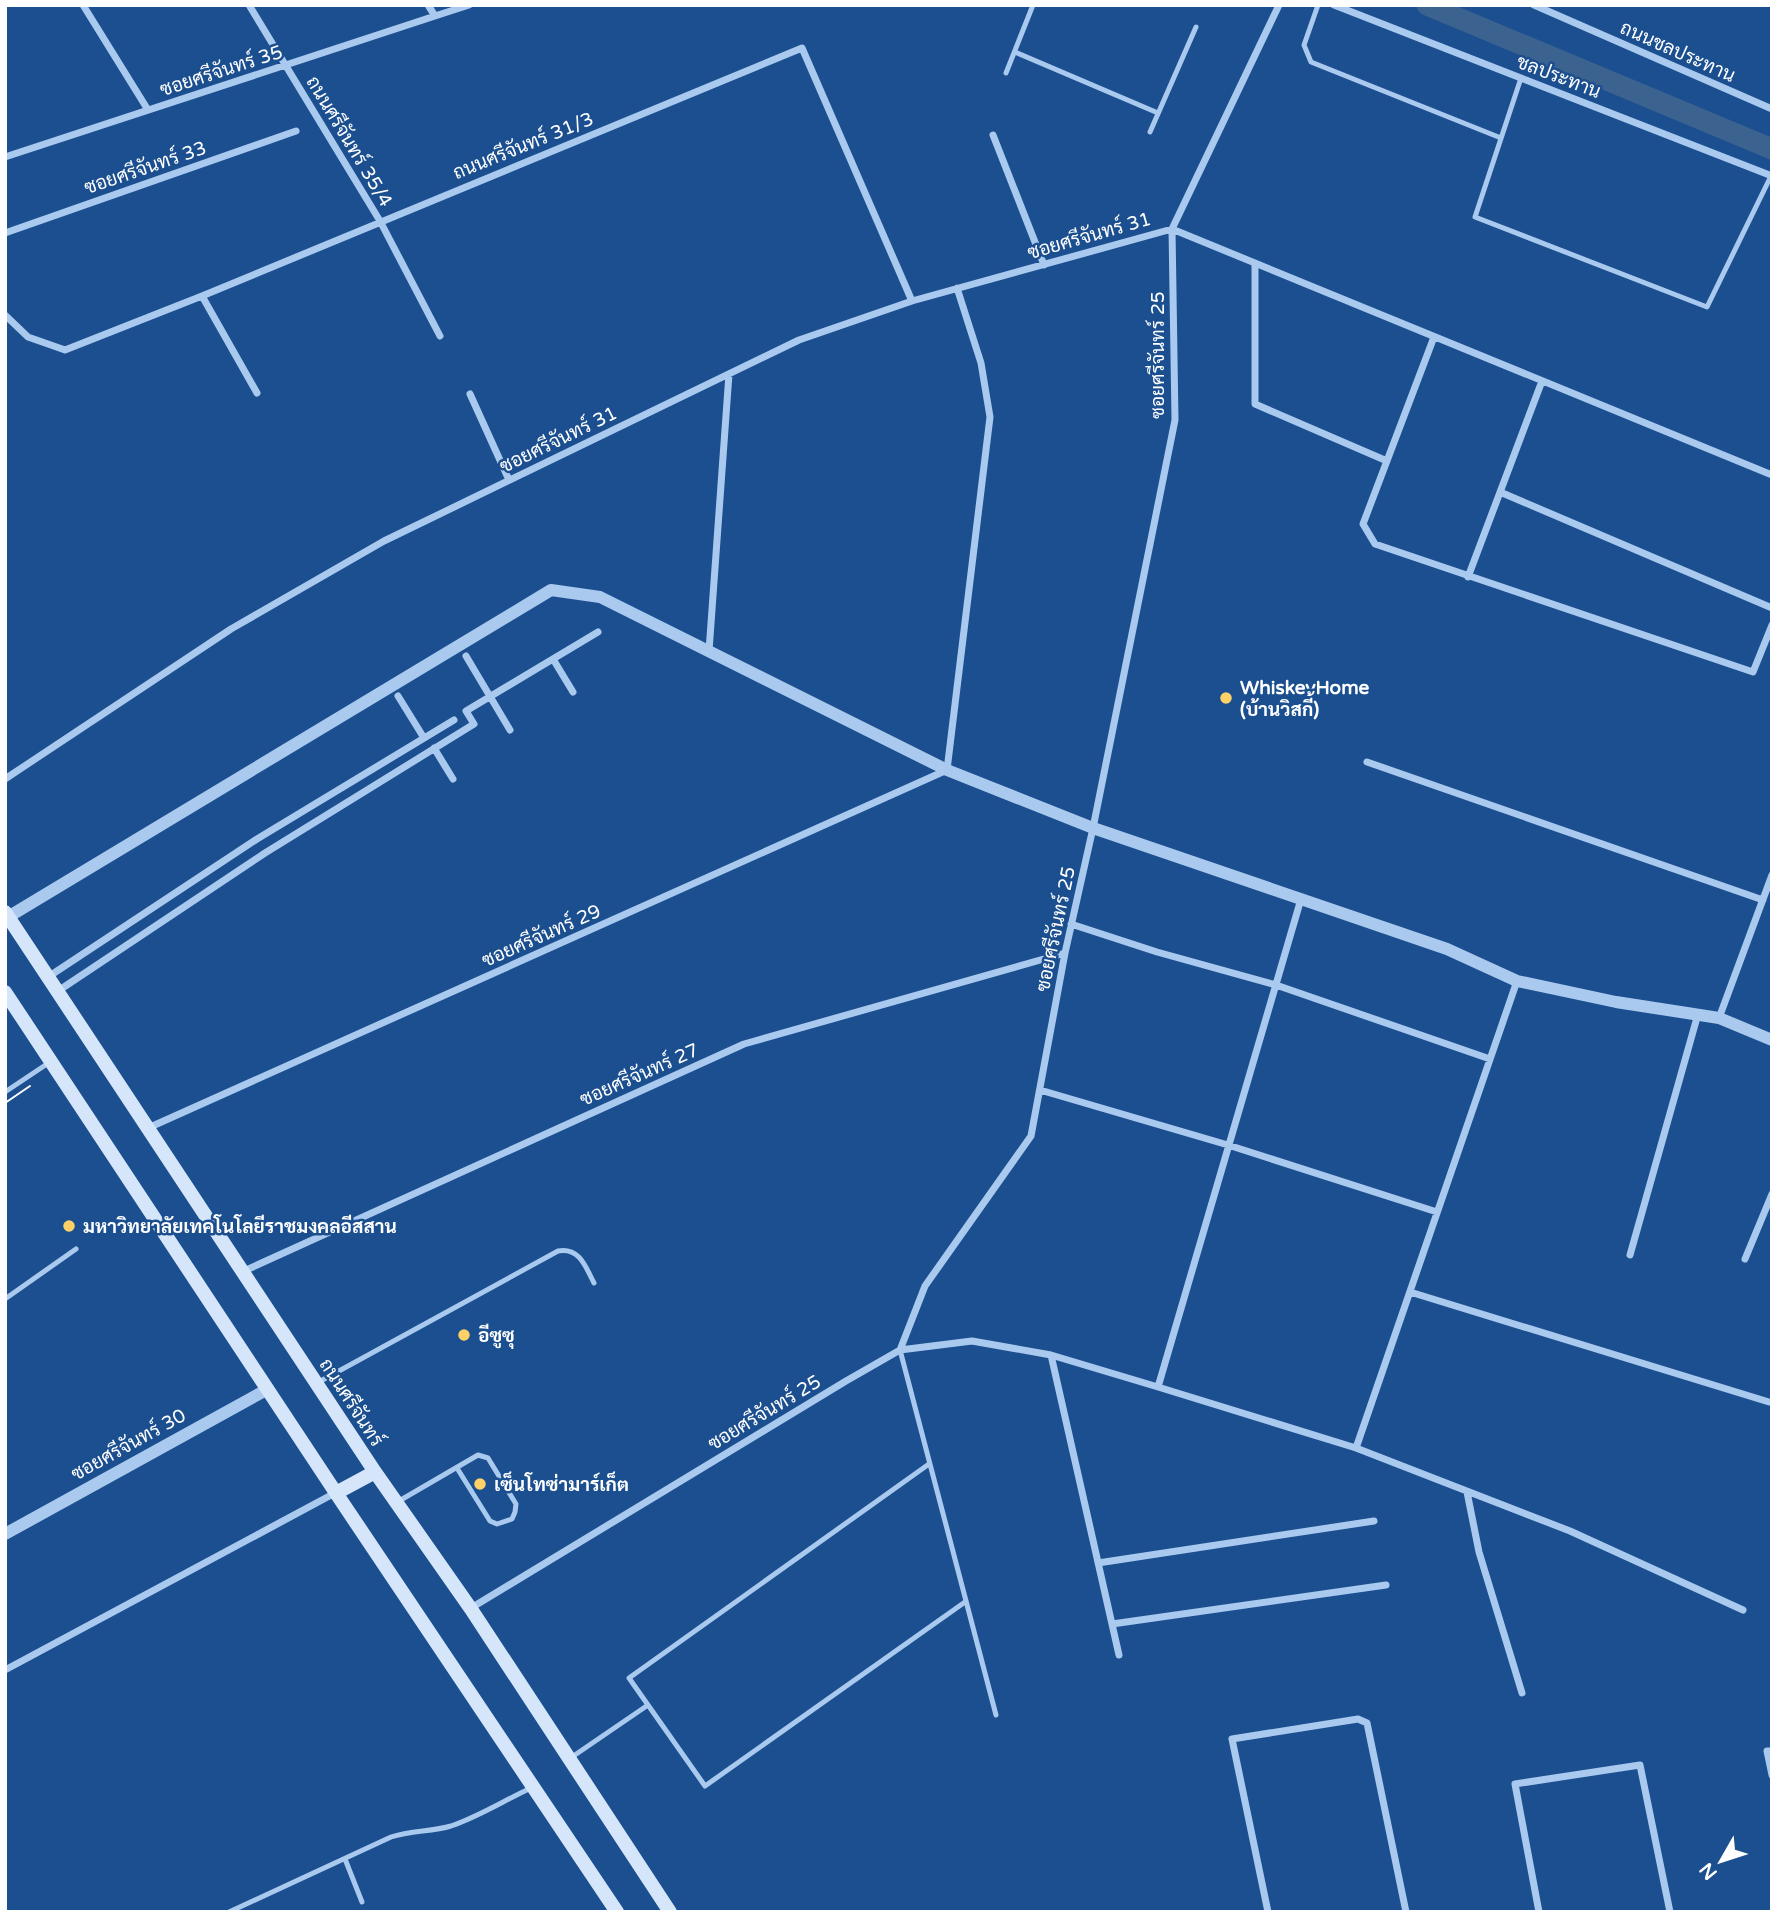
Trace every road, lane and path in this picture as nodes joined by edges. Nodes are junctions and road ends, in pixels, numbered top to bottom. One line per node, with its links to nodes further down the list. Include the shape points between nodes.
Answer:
1 (83, 5): 17 (street)
2 (249, 5): 13 (street, ถนนศรีจันทร์ 35/4)
3 (428, 5): 10 (street)
4 (469, 5): 10 (street, ซอยศรีจันทร์ 35)
5 (1033, 5): 12 (lane)
6 (1279, 5): 26 (street, ซอยศรีจันทร์ 25)
7 (1318, 5): 22 (lane, via 1304,45 1311,62)
8 (1334, 5): 15 (street, ชลประทาน)
9 (1534, 5): 16 (street, ถนนชลประทาน)
10 (435, 16): 13 (street, ซอยศรีจันทร์ 35)
11 (1196, 27): 18 (lane)
12 (1015, 52): 14 (lane); 18 (lane)
13 (286, 66): 17 (street, ซอยศรีจันทร์ 35); 25 (street, ถนนศรีจันทร์ 35/4)
14 (1006, 73)
15 (1521, 78): 22 (lane); 24 (street, ชลประทาน)
16 (1772, 109)
17 (148, 110): 23 (street, ซอยศรีจันทร์ 35)
18 (1158, 113): 20 (lane)
19 (296, 131): 27 (street, ซอยศรีจันทร์ 33)
20 (1150, 132)
21 (993, 135): 29 (street)
22 (1502, 138): 24 (lane, via 1475,217 1707,307)
23 (6, 155)
24 (1772, 176)
25 (380, 221): 31 (street, ถนนศรีจันทร์ 31/3); 32 (street, ถนนศรีจันทร์ 31/3, via 802,48); 34 (street, ถนนศรีจันทร์ 35/4)
26 (1172, 229): 28 (street); 29 (street, ซอยศรีจันทร์ 31); 62 (street, ซอยศรีจันทร์ 25, via 1175,420)
27 (5, 233)
28 (1255, 263): 35 (street); 40 (street, via 1255,404)
29 (1044, 265): 30 (street, ซอยศรีจันทร์ 31)
30 (957, 288): 32 (street, ซอยศรีจันทร์ 31); 59 (street, via 981,363 990,417)
31 (202, 296): 33 (street, ถนนศรีจันทร์ 31/3, via 65,350 28,337); 38 (street)
32 (912, 301): 36 (street, ซอยศรีจันทร์ 31, via 799,340)
33 (5, 315)
34 (440, 336)
35 (1434, 337): 37 (street); 40 (street)
36 (729, 374): 42 (street, ซอยศรีจันทร์ 31); 48 (street)
37 (1542, 381): 41 (street); 43 (street)
38 (257, 393)
39 (470, 394): 42 (street)
40 (1387, 461): 44 (street, via 1363,524 1375,544)
41 (1772, 475)
42 (509, 480): 60 (street, ซอยศรีจันทร์ 31, via 384,541 231,629)
43 (1500, 492): 44 (street); 45 (street)
44 (1468, 577): 46 (street, via 1753,672)
45 (1772, 608)
46 (1772, 625)
47 (598, 632): 50 (street)
48 (709, 651): 59 (street); 66 (street, via 600,597 551,590)
49 (466, 656): 53 (street)
50 (553, 659): 51 (street); 53 (street)
51 (573, 692)
52 (398, 696): 56 (street)
53 (490, 697): 55 (street); 57 (street, via 466,711 474,724)
54 (454, 720): 56 (street)
55 (510, 730)
56 (424, 738): 69 (street, via 257,839)
57 (434, 748): 61 (street); 72 (street, via 265,853)
58 (1367, 762): 65 (street)
59 (947, 770): 62 (street); 81 (street, ซอยศรีจันทร์ 29)
60 (5, 779)
61 (453, 779)
62 (1093, 828): 64 (street); 67 (street, ซอยศรีจันทร์ 25)
63 (1772, 875): 65 (street)
64 (1301, 899): 70 (street, via 1447,949); 71 (street)
65 (1763, 900): 75 (street)
66 (7, 915): 69 (main road, ถนนศรีจันทร์)
67 (1071, 924): 68 (street, ซอยศรีจันทร์ 25); 71 (street)
68 (1065, 953): 79 (street, ซอยศรีจันทร์ 25); 88 (street, ซอยศรีจันทร์ 27, via 744,1044)
69 (48, 977): 72 (main road, ถนนศรีจันทร์)
70 (1517, 981): 74 (street); 77 (street)
71 (1276, 985): 77 (street); 82 (street)
72 (58, 991): 81 (main road, ถนนศรีจันทร์)
73 (5, 992): 78 (main road)
74 (1698, 1014): 75 (street); 86 (street)
75 (1719, 1018): 76 (street)
76 (1772, 1040)
77 (1490, 1059): 84 (street)
78 (50, 1062): 80 (lane); 96 (main road)
79 (1040, 1090): 82 (street); 92 (street, ซอยศรีจันทร์ 25, via 1031,1136 925,1286)
80 (5, 1092)
81 (148, 1128): 88 (main road, ถนนศรีจันทร์)
82 (1228, 1145): 84 (street); 95 (street)
83 (1772, 1194): 87 (street)
84 (1437, 1212): 90 (street)
85 (76, 1249): 91 (lane)
86 (1630, 1255)
87 (1745, 1259)
88 (244, 1271): 94 (main road, ถนนศรีจันทร์)
89 (594, 1283): 94 (lane, via 582,1259 567,1249 558,1251)
90 (1410, 1292): 97 (street); 98 (street)
91 (5, 1299)
92 (900, 1350): 93 (street, via 972,1342); 99 (lane); 110 (street, ซอยศรีจันทร์ 25)
93 (1051, 1355): 95 (street); 107 (street)
94 (317, 1383): 101 (main road, ถนนศรีจันทร์)
95 (1158, 1387): 98 (street)
96 (268, 1389): 103 (main road); 106 (street, ซอยศรีจันทร์ 30)
97 (1769, 1402)
98 (1356, 1448): 102 (street)
99 (929, 1464): 109 (lane); 116 (lane, via 629,1678)
100 (457, 1468): 100 (lane, via 478,1455 488,1458 516,1504 512,1518 497,1524 489,1521); 104 (lane)
101 (375, 1472): 103 (main road); 104 (main road, ถนนศรีจันทร์)
102 (1467, 1492): 111 (street, via 1570,1531); 115 (street, via 1479,1552)
103 (336, 1493): 114 (street); 121 (main road)
104 (396, 1503): 110 (main road, ถนนศรีจันทร์)
105 (1374, 1521): 107 (street)
106 (5, 1534)
107 (1098, 1563): 112 (street)
108 (1386, 1585): 112 (street)
109 (965, 1602): 116 (lane, via 705,1786); 117 (lane)
110 (471, 1609): 119 (main road, ถนนศรีจันทร์)
111 (1743, 1610)
112 (1112, 1625): 113 (street)
113 (1119, 1655)
114 (5, 1670)
115 (1522, 1693)
116 (648, 1705): 119 (lane)
117 (996, 1715)
118 (1772, 1751): 120 (street, via 1767,1751)
119 (569, 1759): 126 (main road, ถนนศรีจันทร์)
120 (1772, 1776)
121 (533, 1786): 122 (lane, via 454,1825 406,1832); 125 (main road)
122 (345, 1858): 123 (lane); 124 (lane)
123 (362, 1902)
124 (229, 1912)
125 (617, 1912)
126 (670, 1912)
127 (1268, 1912): 128 (street, via 1232,1739 1358,1719 1367,1723)
128 (1406, 1912)
129 (1539, 1912): 130 (street, via 1515,1784 1640,1765)
130 (1670, 1912)

